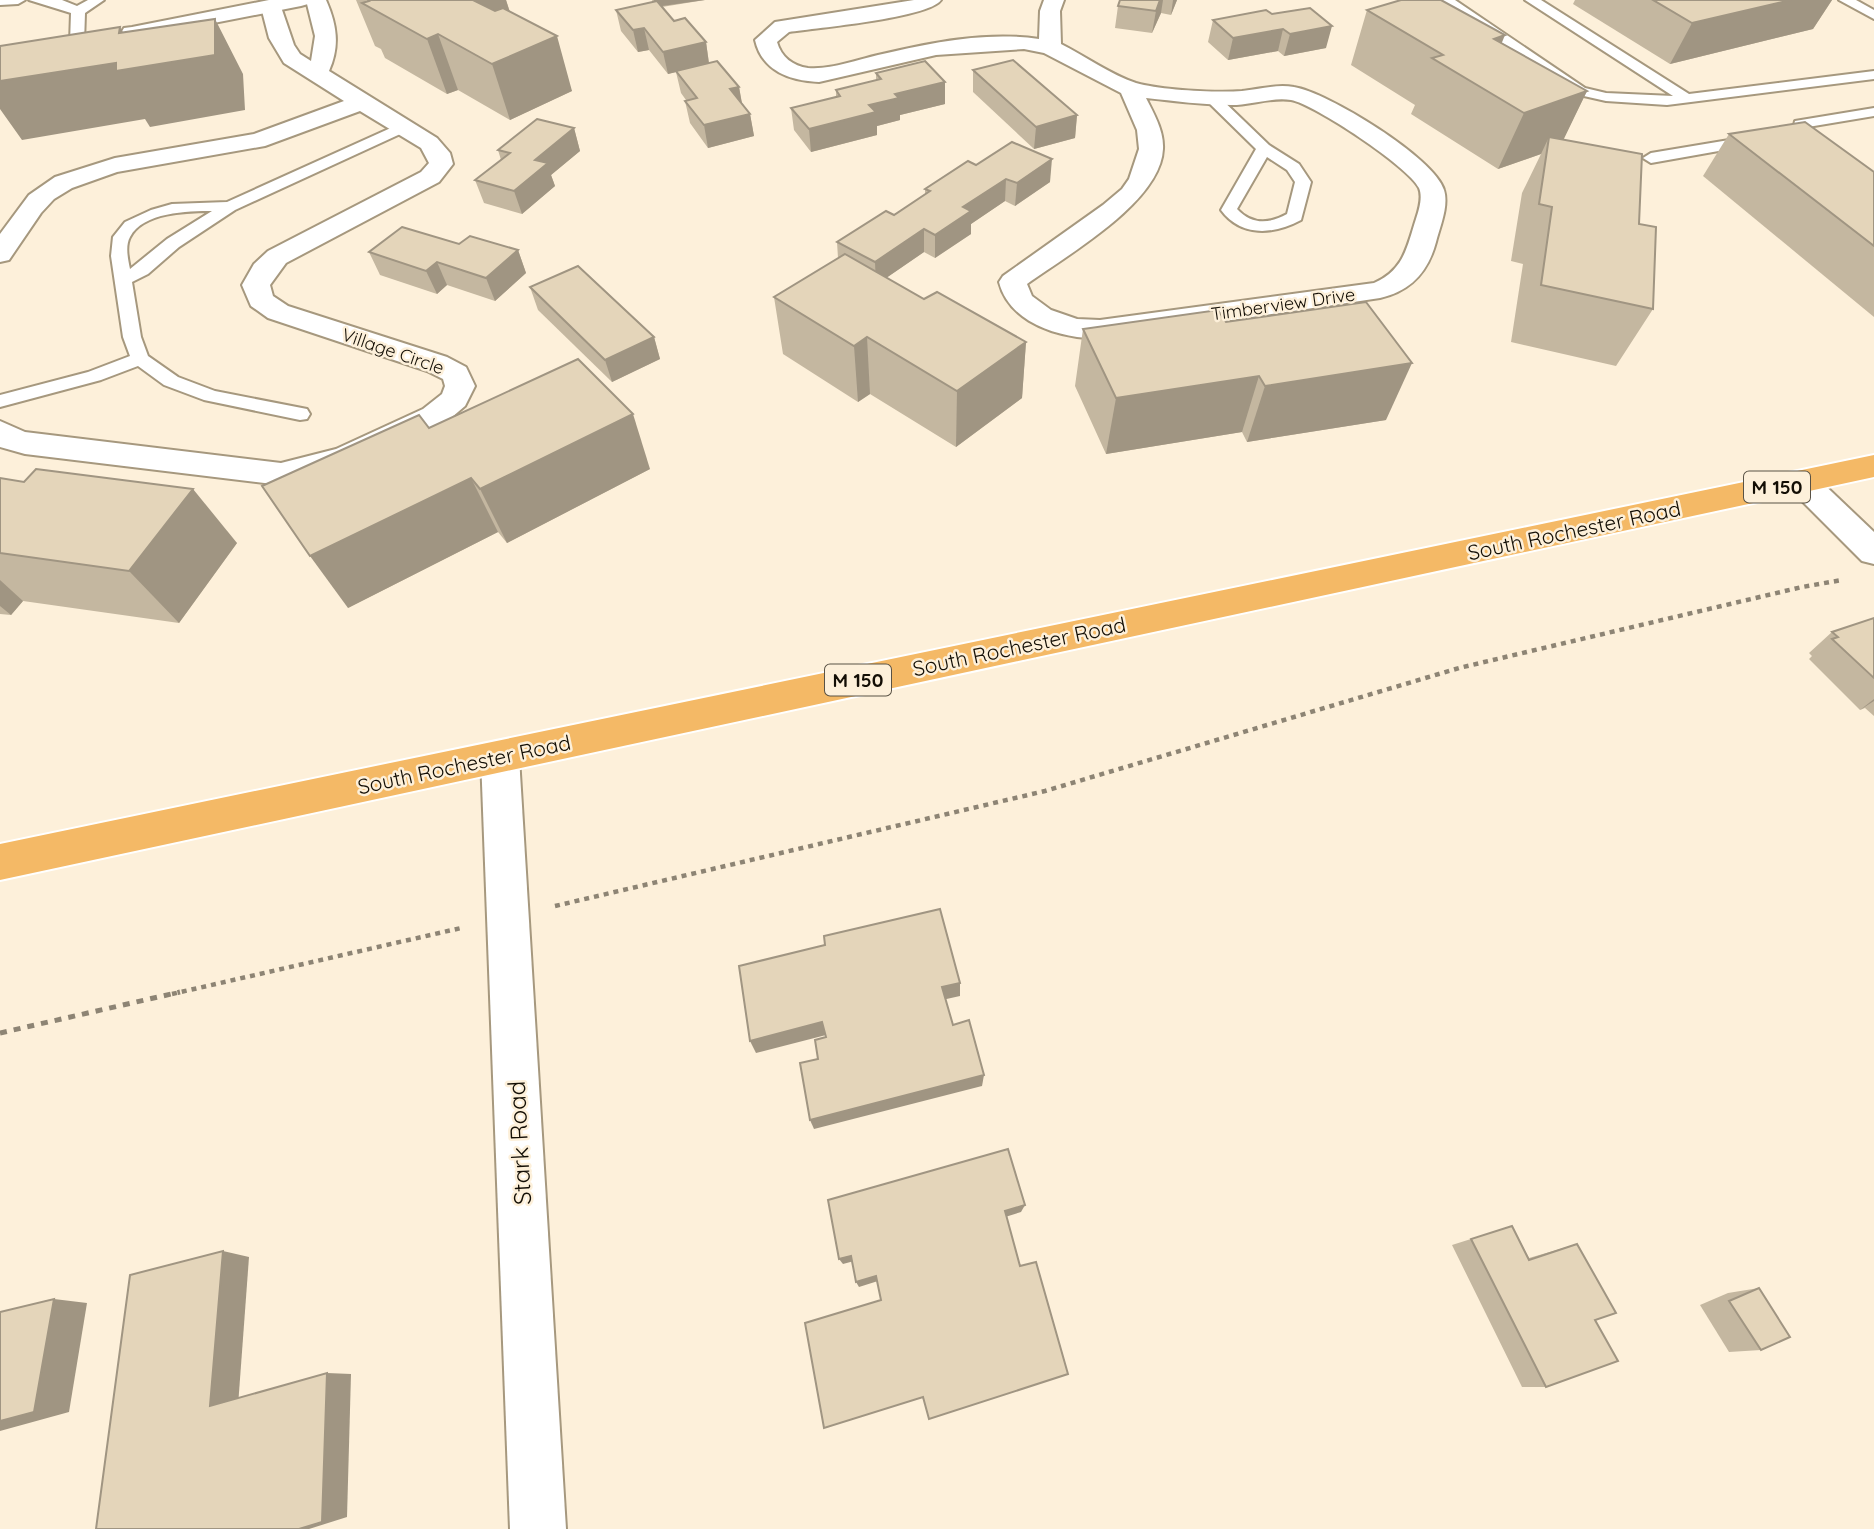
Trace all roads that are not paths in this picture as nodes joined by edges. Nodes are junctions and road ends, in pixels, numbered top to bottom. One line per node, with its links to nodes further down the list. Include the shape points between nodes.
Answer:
1 (18, 0): 11 (lane)
2 (36, 0): 13 (lane)
3 (97, 0): 13 (lane)
4 (302, 0): 12 (street)
5 (316, 0): 18 (street, via 328,42)
6 (931, 0): 17 (street, Timberview Drive, via 916,7 783,27 766,40 767,48 792,73 819,75 959,45)
7 (1054, 0): 17 (street)
8 (1446, 0): 22 (lane, via 1580,91 1627,99)
9 (1532, 0): 22 (lane)
10 (1846, 0): 14 (lane)
11 (0, 1)
12 (271, 7): 15 (street); 18 (street, Village Circle, via 287,55)
13 (78, 12): 15 (lane)
14 (1874, 15)
15 (77, 43): 16 (street)
16 (51, 47)
17 (1050, 47): 20 (street, Timberview Drive)
18 (318, 71): 23 (street, Village Circle)
19 (1874, 75): 22 (lane)
20 (1131, 89): 21 (street, Timberview Drive); 21 (street, Timberview Drive, via 1149,130 1151,149 1141,179 1112,210 1013,282 1014,294 1023,304 1067,327 1089,329 1380,290 1409,275 1434,205 1431,187 1422,175 1331,110 1298,94)
21 (1211, 97): 27 (lane)
22 (1686, 98)
23 (362, 102): 25 (street, Village Circle); 31 (street, via 260,140 96,170 63,182 29,212)
24 (1874, 112): 26 (lane, via 1800,124)
25 (404, 127): 30 (lane); 36 (street, Village Circle, via 438,153 441,164 430,177 276,257 256,285 261,300 278,312 438,364 456,374 460,386 454,399 434,416 346,457 281,474 25,443)
26 (1787, 135): 28 (lane); 29 (lane)
27 (1264, 148): 27 (lane, via 1293,167 1303,182 1295,217 1280,226 1256,227 1237,221 1229,210)
28 (1832, 155)
29 (1651, 158)
30 (229, 207): 32 (lane); 32 (lane, via 191,206 135,223 119,243)
31 (0, 254)
32 (124, 279): 33 (lane, via 132,337)
33 (140, 359): 34 (lane); 35 (lane, via 171,381 211,397)
34 (0, 401)
35 (300, 414)
36 (0, 431)
37 (1874, 466): 38 (main road, South Rochester Road / M 150)
38 (1802, 482): 39 (street); 40 (main road, South Rochester Road / M 150)
39 (1874, 552)
40 (500, 757): 41 (main road, South Rochester Road / M 150); 42 (street, Stark Road)
41 (0, 862)
42 (538, 1529)

